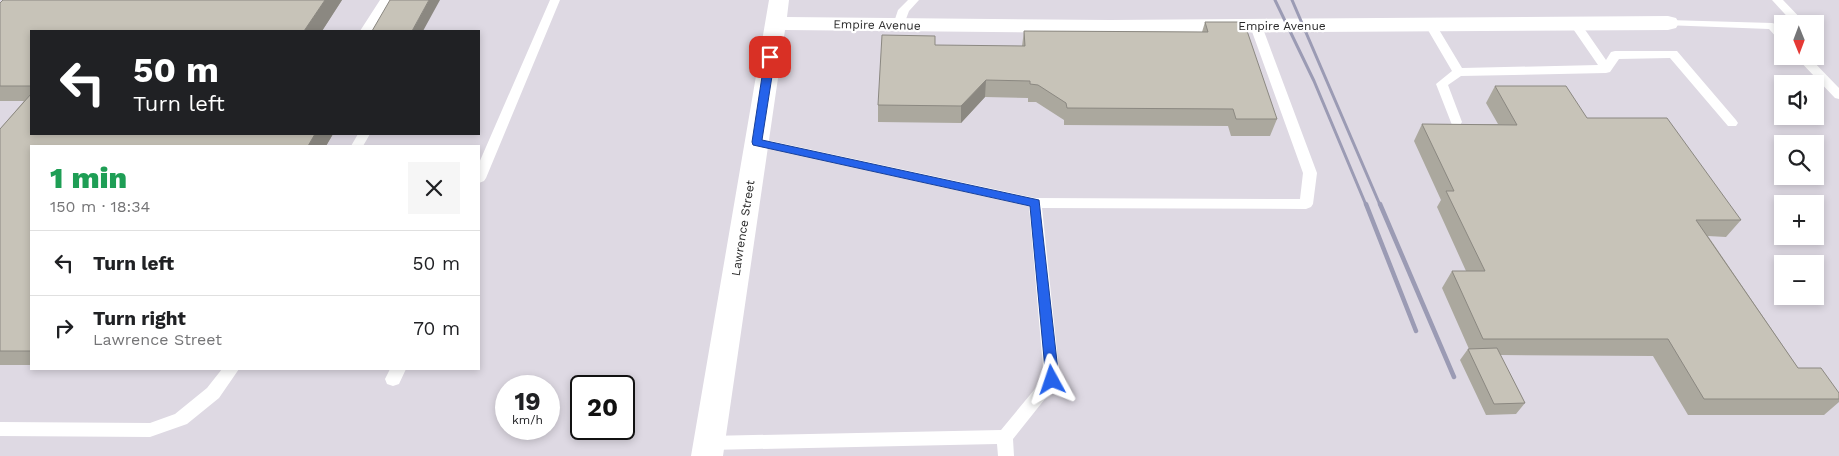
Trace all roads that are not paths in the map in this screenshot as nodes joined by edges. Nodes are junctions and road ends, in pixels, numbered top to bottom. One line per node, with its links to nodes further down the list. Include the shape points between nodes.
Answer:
1 (384, 0): 13 (lane)
2 (554, 0): 21 (lane)
3 (914, 0): 10 (lane, via 904,10)
4 (1777, 0): 6 (lane)
5 (777, 11): 10 (street, Empire Avenue); 20 (street, Lawrence Street)
6 (1792, 15)
7 (1575, 23): 8 (street, Empire Avenue); 9 (street, Empire Avenue); 15 (lane)
8 (1668, 23): 12 (lane)
9 (1432, 24): 11 (street, Empire Avenue); 16 (lane)
10 (899, 25): 11 (street, Empire Avenue)
11 (1256, 26): 22 (lane, via 1310,173 1306,204)
12 (1774, 26)
13 (367, 30)
14 (1810, 65): 17 (lane)
15 (1606, 69): 16 (lane); 19 (lane, via 1615,55 1672,54)
16 (1458, 72): 18 (lane, via 1442,84)
17 (1839, 95)
18 (1456, 122)
19 (1732, 123)
20 (757, 142): 22 (lane); 26 (street, Lawrence Street)
21 (480, 176)
22 (1035, 203): 25 (lane, via 1052,380)
23 (230, 370): 24 (lane, via 213,392 181,419 150,430)
24 (0, 429)
25 (1005, 437): 26 (lane); 27 (lane)
26 (708, 450)
27 (1006, 456)

